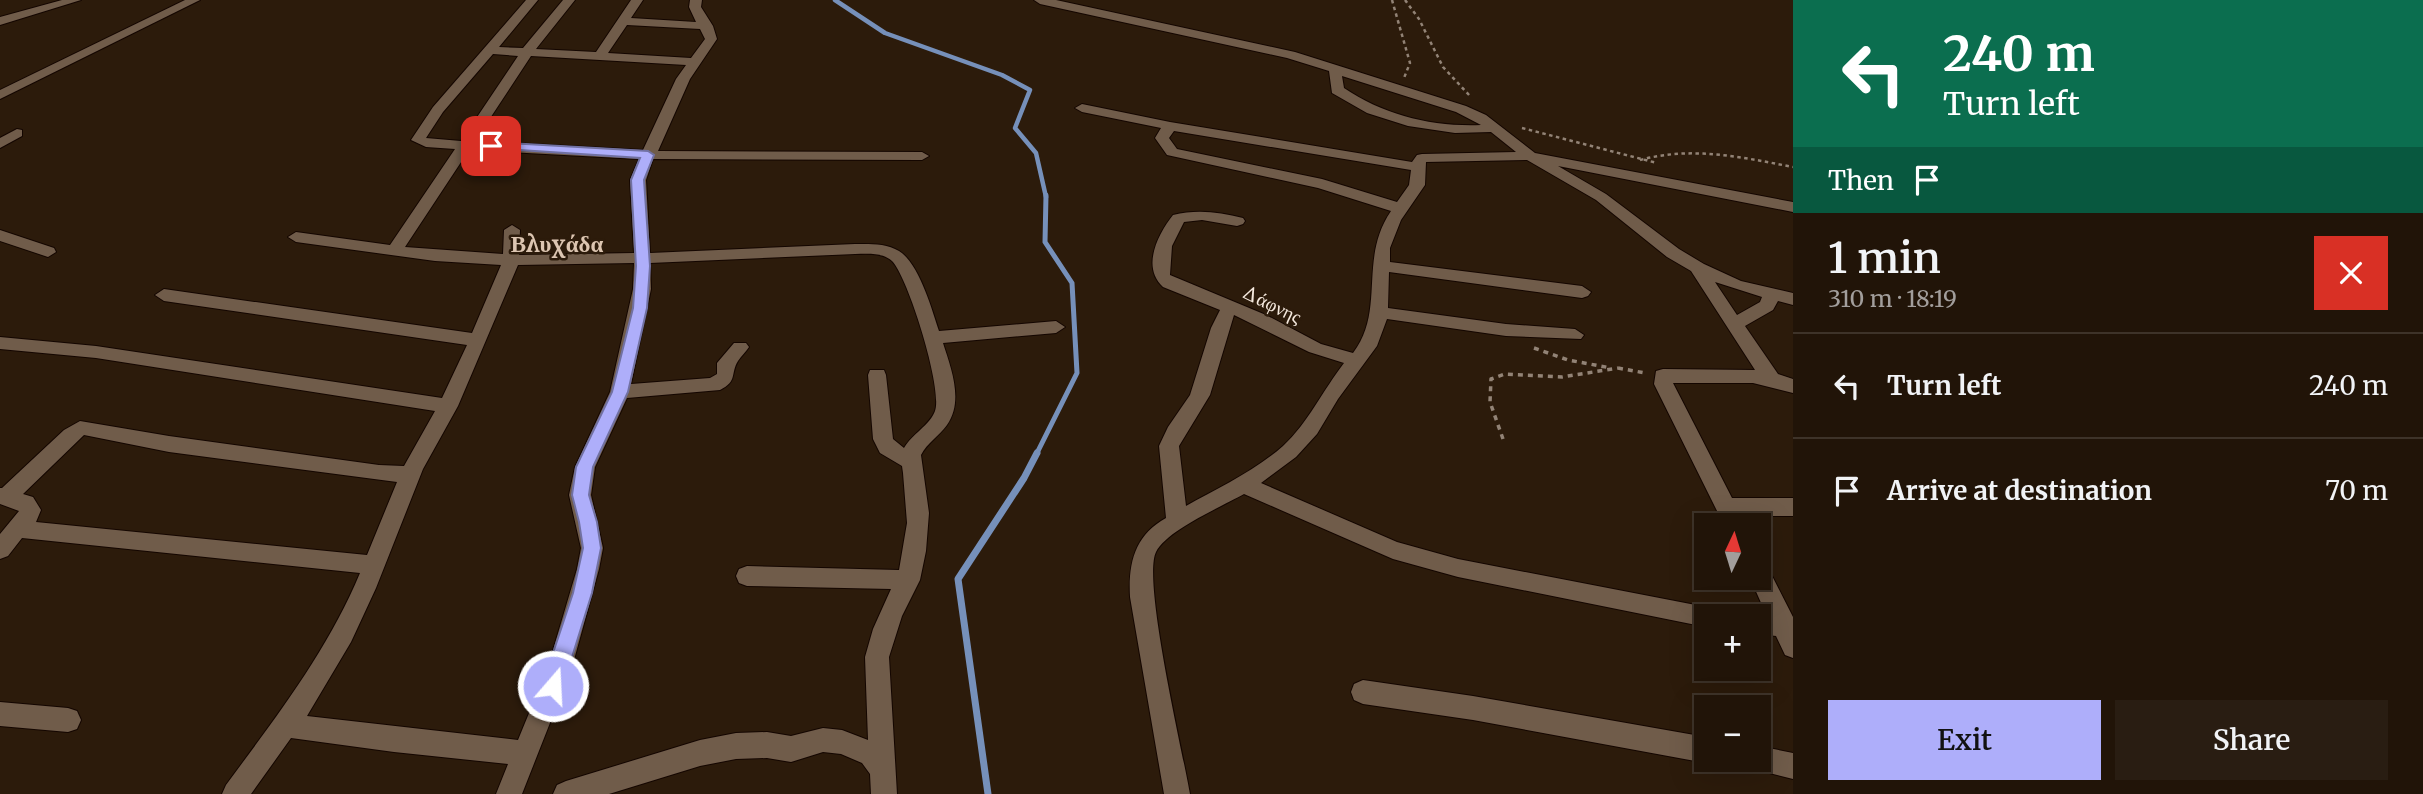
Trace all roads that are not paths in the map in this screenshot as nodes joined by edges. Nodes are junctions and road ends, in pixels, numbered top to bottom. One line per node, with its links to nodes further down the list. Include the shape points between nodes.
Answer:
1 (75, 0): 8 (street)
2 (194, 0): 16 (street)
3 (532, 0): 11 (street)
4 (569, 0): 12 (street)
5 (637, 0): 9 (street)
6 (695, 0): 10 (street)
7 (1040, 0): 15 (street, via 1268,49)
8 (0, 21)
9 (623, 21): 10 (street); 13 (street)
10 (707, 26): 14 (street, via 711,39)
11 (488, 50): 12 (street); 22 (street, via 418,140)
12 (527, 52): 13 (street); 22 (street)
13 (599, 57): 14 (street)
14 (695, 62): 23 (street)
15 (1335, 69): 19 (street, via 1461,109); 19 (street, via 1337,90 1388,115 1430,126)
16 (0, 95)
17 (1082, 108): 18 (street)
18 (1170, 126): 26 (street); 28 (street, via 1162,138 1172,152 1322,184)
19 (1495, 128): 25 (street)
20 (18, 133): 21 (street)
21 (0, 144)
22 (465, 145): 23 (street); 33 (street)
23 (648, 155): 24 (street); 35 (street, via 638,180)
24 (922, 156)
25 (1530, 156): 26 (street, via 1431,156 1422,158); 27 (street); 38 (street, via 1601,197)
26 (1418, 167): 28 (street, via 1417,185)
27 (1793, 207)
28 (1402, 209): 37 (street, via 1388,230)
29 (1237, 221): 43 (street, Δάφνης, via 1202,215 1179,218 1166,238 1160,261 1162,277 1169,283)
30 (512, 230): 36 (street)
31 (0, 235): 34 (street)
32 (296, 237): 33 (street)
33 (395, 250): 36 (street)
34 (48, 252)
35 (642, 257): 36 (street); 48 (street, via 881,250 906,266); 56 (street, via 640,308)
36 (511, 260): 49 (street)
37 (1380, 266): 39 (street); 44 (street)
38 (1698, 268): 41 (street); 45 (street)
39 (1582, 292)
40 (164, 295): 49 (street)
41 (1772, 295): 42 (street); 45 (street, via 1767,306)
42 (1793, 299)
43 (1230, 307): 52 (street, Δάφνης, via 1315,348); 65 (street, via 1219,327 1199,397 1169,446)
44 (1377, 312): 47 (street); 52 (street, via 1378,324)
45 (1736, 323): 54 (street)
46 (1056, 327): 48 (street)
47 (1575, 335)
48 (932, 338): 58 (street, via 947,402 941,420 913,449)
49 (478, 340): 57 (street)
50 (0, 343): 57 (street, via 96,352)
51 (740, 347): 56 (street, via 726,363 724,381 713,386)
52 (1358, 361): 60 (street, via 1300,441)
53 (877, 375): 58 (street, via 883,439 891,452)
54 (1771, 379): 55 (street); 63 (street, via 1663,376)
55 (1793, 386)
56 (620, 392): 79 (street, via 585,467 580,495 592,548 588,569 560,667)
57 (448, 406): 59 (street)
58 (910, 461): 70 (street, via 918,529)
59 (411, 474): 61 (street, via 169,444 80,428); 68 (street)
60 (1243, 484): 65 (street); 72 (street, via 1394,550 1458,568)
61 (4, 496): 66 (street, via 29,506 28,516)
62 (1793, 507): 64 (street)
63 (1728, 513)
64 (1751, 513)
65 (1177, 522): 86 (street, via 1152,539 1139,571)
66 (17, 529): 67 (street); 68 (street)
67 (0, 550)
68 (374, 565): 77 (street, via 330,660)
69 (747, 576): 70 (street)
70 (909, 580): 82 (street, via 892,607 877,657)
71 (1765, 590): 73 (street)
72 (1694, 615)
73 (1781, 631)
74 (1363, 692): 78 (street)
75 (0, 714): 76 (street)
76 (68, 720)
77 (286, 725): 79 (street); 83 (street)
78 (1694, 748)
79 (526, 753): 84 (street)
80 (1771, 761): 81 (street)
81 (1793, 766)
82 (883, 782): 85 (street, via 871,754 842,741 823,740 791,749 736,746 701,753)
83 (235, 794)
84 (509, 794)
85 (566, 794)
86 (1177, 794)

